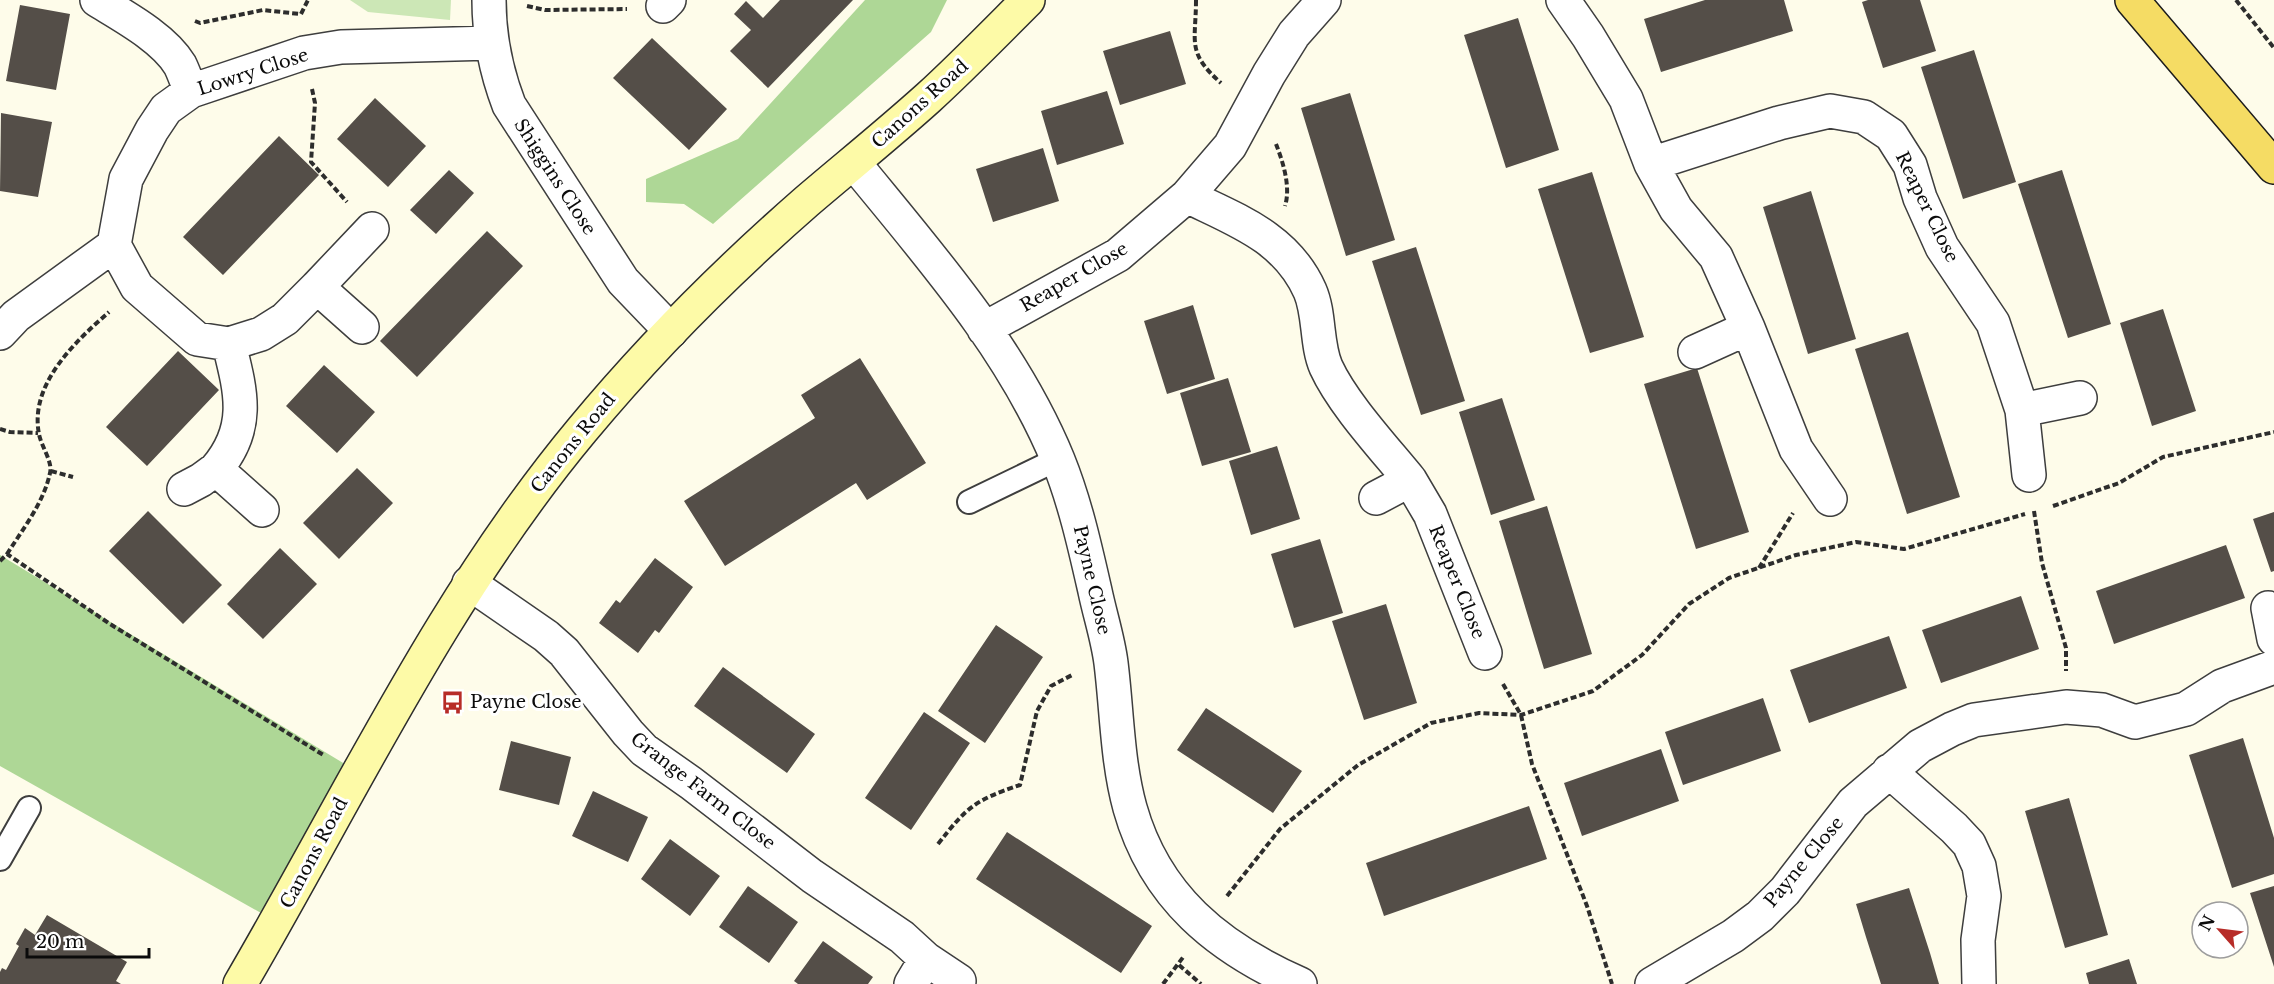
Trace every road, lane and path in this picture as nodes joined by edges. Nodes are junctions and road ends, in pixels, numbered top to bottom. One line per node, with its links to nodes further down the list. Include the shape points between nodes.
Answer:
1 (98, 0): 15 (street, via 165,48 179,64)
2 (489, 0): 12 (street, Shiggins Close)
3 (1028, 0): 16 (street, Canons Road, via 929,98)
4 (1324, 0): 19 (street, Reaper Close, via 1294,34 1230,146)
5 (1563, 0): 17 (street, via 1626,99)
6 (2132, 0): 18 (main road)
7 (2236, 0): 13 (path)
8 (666, 3): 9 (path, via 580,10 545,10)
9 (524, 5)
10 (301, 14): 11 (path, via 263,10 200,23)
11 (189, 18)
12 (492, 43): 15 (street, Lowry Close, via 341,47 313,52); 27 (street, Shiggins Close, via 508,105 623,281)
13 (2274, 48)
14 (312, 86): 20 (path, via 315,103 311,162)
15 (191, 91): 21 (street, Lowry Close, via 166,109 126,179)
16 (854, 163): 26 (street, Payne Close); 27 (street, Canons Road, via 757,247)
17 (1651, 164): 25 (street, via 1676,209 1716,257); 32 (street, Reaper Close, via 1820,113 1864,117 1891,135 1910,165 1942,247 1993,323)
18 (2274, 167)
19 (1187, 196): 26 (street, Reaper Close, via 1118,255); 41 (street, Reaper Close, via 1256,230 1288,255 1310,292 1326,365 1341,393)
20 (372, 229): 23 (street)
21 (114, 245): 22 (street); 28 (street, via 16,316)
22 (137, 287): 29 (street, via 197,339); 35 (path, via 55,368 38,411)
23 (317, 287): 24 (street); 29 (street, via 285,319 261,334)
24 (362, 327)
25 (1748, 328): 30 (street); 42 (street, via 1796,449)
26 (984, 329): 36 (street, Payne Close, via 1023,389)
27 (670, 331): 51 (street, Canons Road, via 576,437)
28 (0, 333)
29 (230, 344): 37 (street, via 238,381 240,419 236,438)
30 (1695, 352)
31 (2080, 398): 32 (street)
32 (2022, 410): 39 (street, Reaper Close)
33 (0, 429): 35 (path)
34 (2274, 432): 47 (path, via 2163,457 2119,483)
35 (38, 433): 38 (path)
36 (1058, 459): 45 (lane); 55 (street, Payne Close, via 1074,507)
37 (216, 469): 43 (street); 46 (street)
38 (51, 471): 40 (path); 48 (path, via 41,498)
39 (2029, 475): 47 (path)
40 (73, 477)
41 (1410, 480): 44 (street); 54 (street, Reaper Close, via 1430,514)
42 (1823, 488): 50 (path)
43 (184, 489)
44 (1376, 498)
45 (969, 502)
46 (262, 510)
47 (2034, 512): 50 (path, via 1904,549 1856,542); 57 (path, via 2042,563 2066,648)
48 (7, 554): 49 (path); 59 (path, via 110,624)
49 (0, 561)
50 (1758, 568): 58 (path, via 1729,578 1689,604 1642,655 1593,691)
51 (469, 583): 66 (street, Grange Farm Close, via 564,652 644,750 812,876 902,937); 68 (street, Canons Road, via 414,672)
52 (2268, 608): 53 (street)
53 (2274, 639)
54 (1485, 652)
55 (1111, 660): 62 (path, via 1052,686 1037,711 1020,785 974,804); 64 (street, Payne Close, via 1130,808 1154,868)
56 (2274, 667): 57 (street, Payne Close, via 2222,686 2186,709 2135,722 2102,710)
57 (2066, 706): 60 (street, Payne Close, via 1974,720 1920,746)
58 (1521, 715): 64 (path, via 1479,713 1431,723 1358,765 1280,829); 71 (path, via 1532,764 1587,906)
59 (332, 760)
60 (1889, 771): 72 (street, Payne Close, via 1853,803 1785,891 1760,916); 73 (street, via 1954,828 1969,844 1979,866 1983,896)
61 (29, 808): 63 (lane)
62 (938, 844)
63 (0, 859)
64 (1203, 925): 70 (street, Payne Close, via 1262,967)
65 (1179, 964): 69 (path)
66 (919, 972): 67 (street, Grange Farm Close)
67 (959, 981)
68 (240, 984)
69 (1201, 984)
70 (1300, 984)
71 (1612, 984)
72 (1653, 984)
73 (1979, 984)

